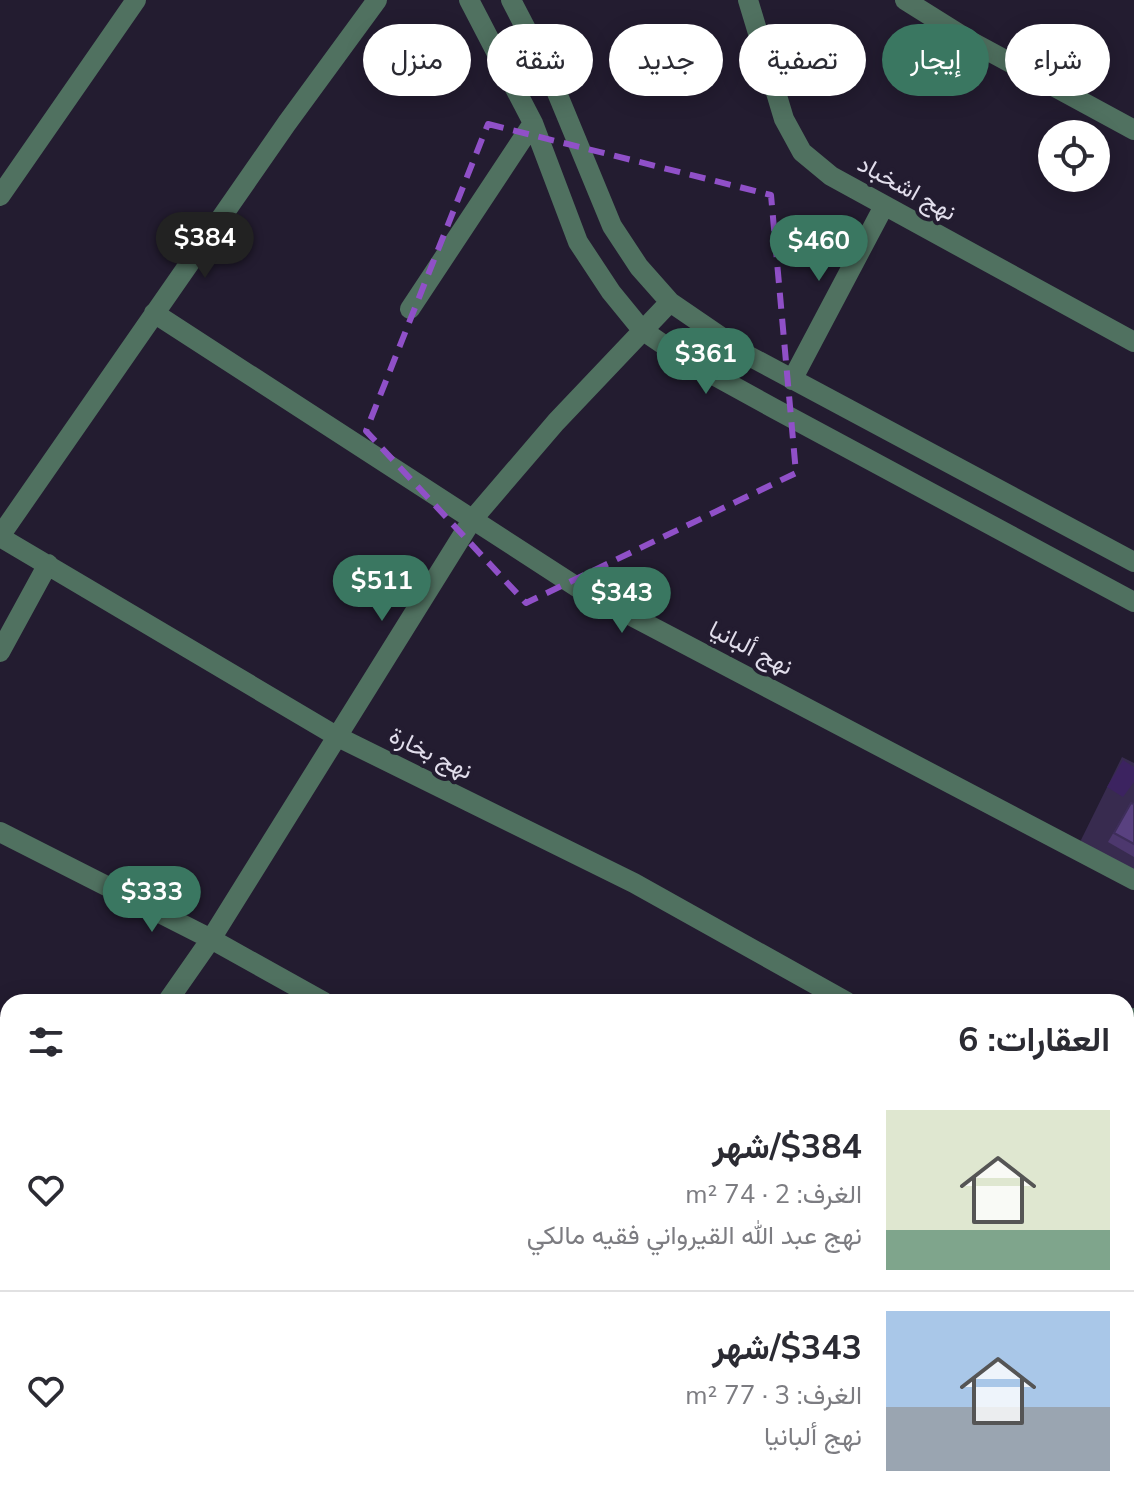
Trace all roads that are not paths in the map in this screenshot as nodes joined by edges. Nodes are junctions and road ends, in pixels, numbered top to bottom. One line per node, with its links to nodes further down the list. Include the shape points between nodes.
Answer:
1 (136, 0): 9 (street)
2 (377, 0): 13 (street)
3 (469, 0): 7 (street)
4 (511, 0): 11 (street, via 548,71 612,226)
5 (905, 0): 8 (street)
6 (751, 1): 10 (street, نهج اشخباد, via 784,119 802,152 831,176)
7 (533, 123): 12 (street); 14 (street, via 578,242)
8 (1134, 130)
9 (0, 196)
10 (884, 206): 15 (street, نهج اشخباد); 16 (street)
11 (670, 302): 14 (street); 16 (street)
12 (410, 309)
13 (154, 313): 17 (street, نهج ألبانيا); 18 (street)
14 (642, 330): 17 (street); 21 (street, via 750,395)
15 (1134, 342)
16 (792, 380): 19 (street)
17 (472, 520): 23 (street); 25 (street, نهج ألبانيا, via 580,589)
18 (0, 536): 20 (street, نهج بخارة)
19 (1134, 562)
20 (48, 564): 22 (street); 23 (street, نهج بخارة)
21 (1134, 602)
22 (0, 652)
23 (338, 737): 26 (street); 29 (street, نهج بخارة, via 634,883)
24 (0, 832): 26 (street)
25 (1134, 880)
26 (211, 939): 27 (street); 28 (street)
27 (173, 994)
28 (310, 994)
29 (833, 994)

